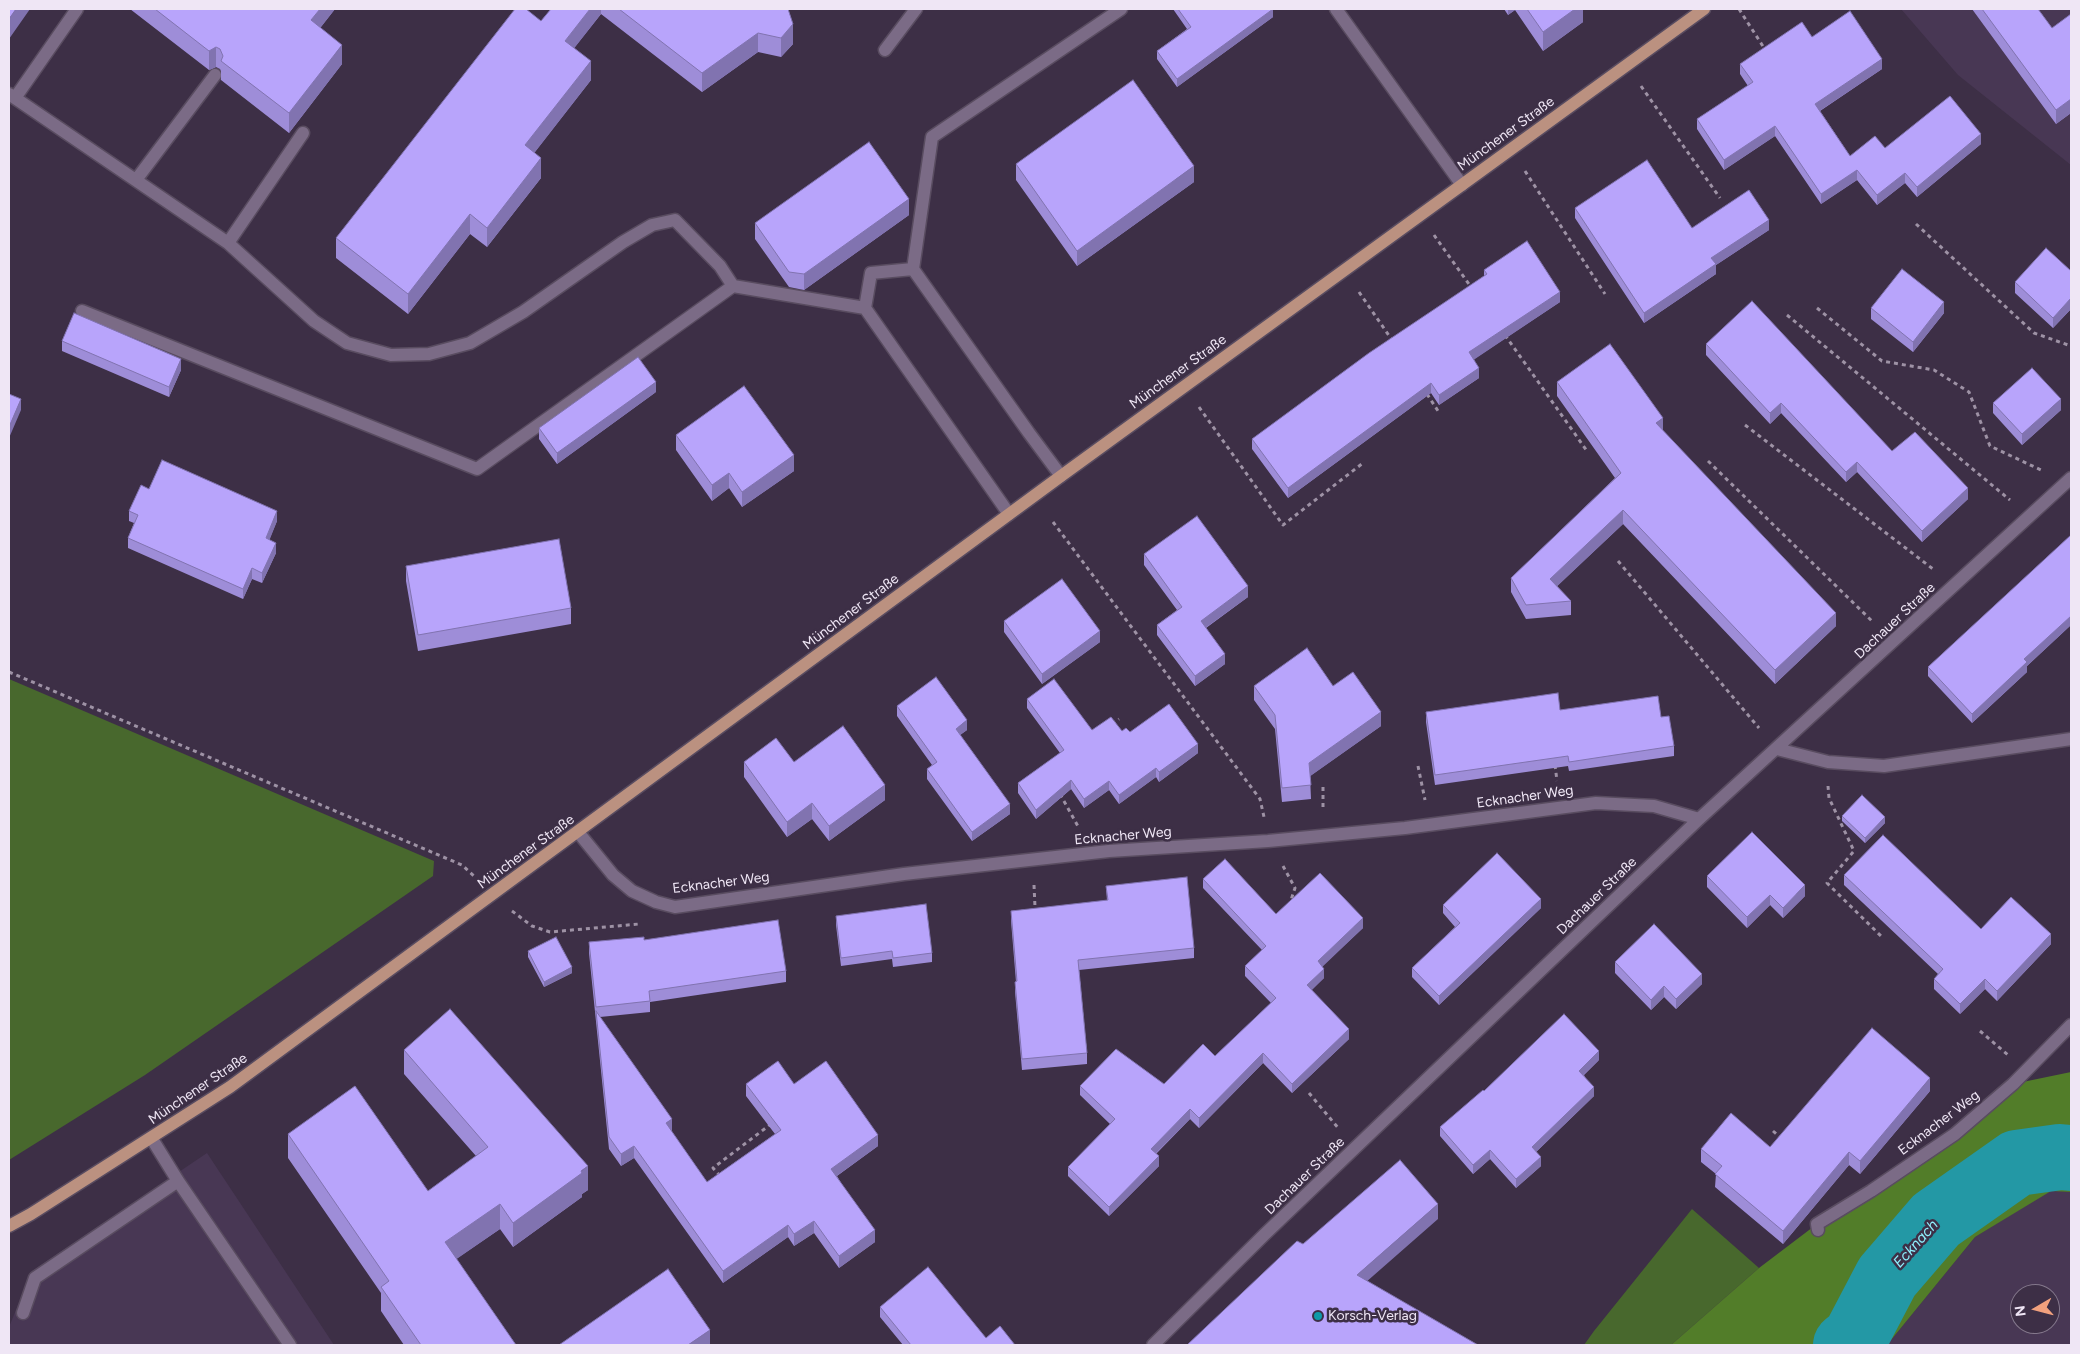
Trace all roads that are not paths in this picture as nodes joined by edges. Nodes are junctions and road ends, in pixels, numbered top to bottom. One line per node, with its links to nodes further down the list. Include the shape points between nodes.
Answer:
1 (77, 9): 8 (street)
2 (916, 9): 6 (street)
3 (1121, 9): 13 (street, via 932,137)
4 (1336, 9): 11 (street)
5 (1704, 9): 11 (main road, Münchener Straße)
6 (886, 50)
7 (215, 75): 10 (street)
8 (12, 96): 10 (street)
9 (303, 133): 12 (street)
10 (136, 180): 12 (street)
11 (1462, 185): 17 (main road, Münchener Straße)
12 (228, 243): 14 (street, via 314,320 341,339 391,355 429,354 470,344 523,312 623,242 652,225 675,220 720,266)
13 (913, 269): 15 (street, via 871,273); 17 (street)
14 (733, 286): 15 (street); 16 (street, via 477,469)
15 (865, 308): 19 (street)
16 (82, 311)
17 (1062, 476): 19 (main road, Münchener Straße)
18 (2069, 480): 21 (street, Dachauer Straße)
19 (1009, 514): 23 (main road, Münchener Straße)
20 (2071, 739): 21 (street, via 1884,766 1828,762)
21 (1777, 749): 22 (street, Dachauer Straße)
22 (1699, 819): 23 (street, Ecknacher Weg, via 1654,806 1596,803 1429,825 1268,841 1092,853 904,874 675,907 632,891 613,875); 31 (street, Dachauer Straße)
23 (578, 832): 25 (main road, Münchener Straße, via 230,1088)
24 (2071, 1025): 28 (street, Ecknacher Weg, via 2013,1084 1954,1134 1817,1224)
25 (152, 1139): 26 (street); 27 (main road, Münchener Straße)
26 (178, 1181): 29 (street, via 35,1278); 30 (street)
27 (9, 1226)
28 (1818, 1230)
29 (23, 1314)
30 (290, 1345)
31 (1153, 1345)

